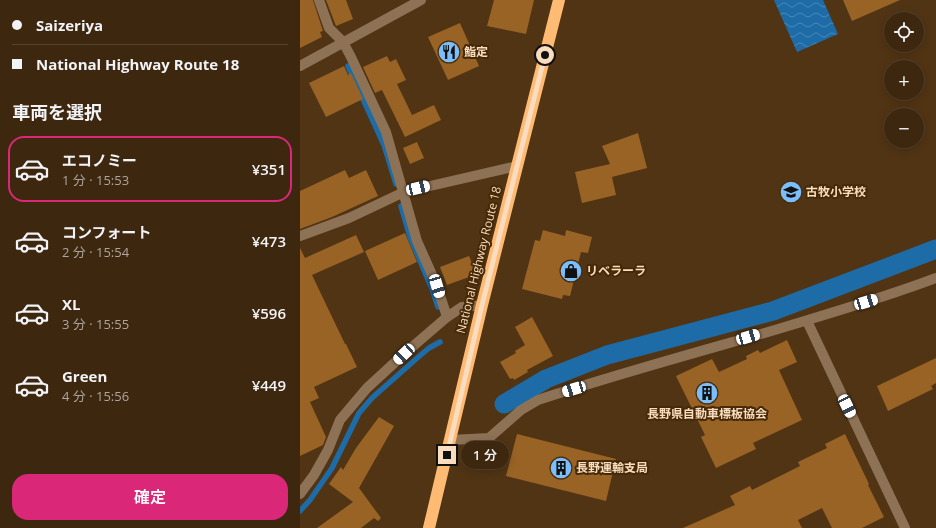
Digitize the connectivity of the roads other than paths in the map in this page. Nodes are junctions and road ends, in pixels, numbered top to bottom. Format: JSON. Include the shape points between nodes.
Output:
{"nodes":[{"id":1,"x":319,"y":0,"type":"edge"},
{"id":2,"x":421,"y":0,"type":"edge"},
{"id":3,"x":559,"y":0,"type":"edge"},
{"id":4,"x":343,"y":42,"type":"junction"},
{"id":5,"x":300,"y":66,"type":"edge"},
{"id":6,"x":517,"y":166,"type":"junction"},
{"id":7,"x":404,"y":192,"type":"junction"},
{"id":8,"x":300,"y":236,"type":"edge"},
{"id":9,"x":936,"y":278,"type":"edge"},
{"id":10,"x":482,"y":305,"type":"junction"},
{"id":11,"x":447,"y":317,"type":"junction"},
{"id":12,"x":807,"y":320,"type":"junction"},
{"id":13,"x":451,"y":440,"type":"junction"},
{"id":14,"x":300,"y":494,"type":"edge"},
{"id":15,"x":430,"y":528,"type":"edge"},
{"id":16,"x":905,"y":528,"type":"edge"}],
"edges":[{"from":1,"to":4,"type":"street","via":[[329,28]]},
{"from":2,"to":4,"type":"street"},
{"from":3,"to":6,"type":"highway","name":"National Highway Route 18"},
{"from":4,"to":5,"type":"street"},
{"from":4,"to":7,"type":"street","via":[[386,132]]},
{"from":6,"to":7,"type":"street"},
{"from":6,"to":10,"type":"highway","name":"National Highway Route 18"},
{"from":7,"to":8,"type":"street","via":[[349,218]]},
{"from":7,"to":11,"type":"street","via":[[417,241],[437,286]]},
{"from":9,"to":12,"type":"street"},
{"from":10,"to":11,"type":"street","via":[[462,308]]},
{"from":10,"to":13,"type":"highway","name":"National Highway Route 18"},
{"from":11,"to":14,"type":"street","via":[[367,388],[344,415],[314,476]]},
{"from":12,"to":13,"type":"street","via":[[538,400],[521,410],[489,438]]},
{"from":12,"to":16,"type":"street"},
{"from":13,"to":15,"type":"highway","name":"National Highway Route 18"}]}
